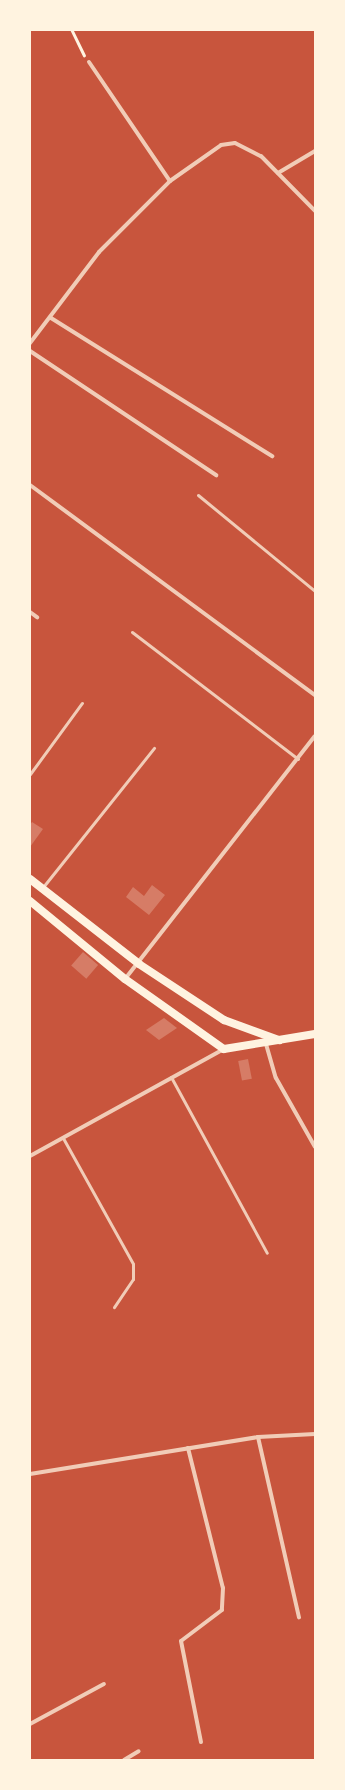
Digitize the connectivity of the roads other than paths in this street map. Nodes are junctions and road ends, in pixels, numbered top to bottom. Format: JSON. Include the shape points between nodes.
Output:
{"nodes":[{"id":1,"x":89,"y":62,"type":"road end"},
{"id":2,"x":315,"y":151,"type":"edge"},
{"id":3,"x":278,"y":173,"type":"junction"},
{"id":4,"x":170,"y":181,"type":"junction"},
{"id":5,"x":315,"y":211,"type":"edge"},
{"id":6,"x":51,"y":318,"type":"junction"},
{"id":7,"x":30,"y":343,"type":"edge"},
{"id":8,"x":30,"y":351,"type":"edge"},
{"id":9,"x":272,"y":456,"type":"dead end"},
{"id":10,"x":216,"y":475,"type":"dead end"},
{"id":11,"x":30,"y":485,"type":"edge"},
{"id":12,"x":198,"y":495,"type":"dead end"},
{"id":13,"x":315,"y":591,"type":"edge"},
{"id":14,"x":30,"y":612,"type":"edge"},
{"id":15,"x":37,"y":617,"type":"dead end"},
{"id":16,"x":132,"y":632,"type":"dead end"},
{"id":17,"x":315,"y":695,"type":"edge"},
{"id":18,"x":82,"y":703,"type":"dead end"},
{"id":19,"x":315,"y":736,"type":"edge"},
{"id":20,"x":154,"y":748,"type":"dead end"},
{"id":21,"x":298,"y":759,"type":"junction"},
{"id":22,"x":30,"y":774,"type":"edge"},
{"id":23,"x":30,"y":878,"type":"edge"},
{"id":24,"x":43,"y":888,"type":"junction"},
{"id":25,"x":30,"y":901,"type":"edge"},
{"id":26,"x":138,"y":964,"type":"junction"},
{"id":27,"x":125,"y":979,"type":"junction"},
{"id":28,"x":315,"y":1034,"type":"edge"},
{"id":29,"x":280,"y":1041,"type":"junction"},
{"id":30,"x":266,"y":1044,"type":"junction"},
{"id":31,"x":224,"y":1049,"type":"junction"},
{"id":32,"x":171,"y":1077,"type":"junction"},
{"id":33,"x":63,"y":1138,"type":"junction"},
{"id":34,"x":315,"y":1147,"type":"edge"},
{"id":35,"x":30,"y":1156,"type":"edge"},
{"id":36,"x":267,"y":1253,"type":"dead end"},
{"id":37,"x":114,"y":1307,"type":"dead end"},
{"id":38,"x":315,"y":1434,"type":"edge"},
{"id":39,"x":258,"y":1437,"type":"junction"},
{"id":40,"x":188,"y":1448,"type":"junction"},
{"id":41,"x":30,"y":1474,"type":"edge"},
{"id":42,"x":299,"y":1617,"type":"dead end"},
{"id":43,"x":104,"y":1684,"type":"dead end"},
{"id":44,"x":30,"y":1724,"type":"edge"},
{"id":45,"x":201,"y":1742,"type":"dead end"},
{"id":46,"x":139,"y":1751,"type":"dead end"},
{"id":47,"x":124,"y":1760,"type":"edge"}],
"edges":[{"from":1,"to":4,"type":"street"},
{"from":2,"to":3,"type":"street"},
{"from":3,"to":4,"type":"street","via":[[261,156],[235,143],[212,149]]},
{"from":3,"to":5,"type":"street"},
{"from":4,"to":6,"type":"street","via":[[99,252]]},
{"from":6,"to":7,"type":"street"},
{"from":6,"to":9,"type":"street"},
{"from":8,"to":10,"type":"street"},
{"from":11,"to":17,"type":"street"},
{"from":12,"to":13,"type":"lane"},
{"from":14,"to":15,"type":"street"},
{"from":16,"to":21,"type":"lane"},
{"from":18,"to":22,"type":"lane"},
{"from":19,"to":21,"type":"street"},
{"from":20,"to":24,"type":"lane"},
{"from":21,"to":26,"type":"street"},
{"from":23,"to":24,"type":"main road"},
{"from":24,"to":26,"type":"main road"},
{"from":25,"to":27,"type":"main road"},
{"from":26,"to":27,"type":"street"},
{"from":26,"to":29,"type":"main road","via":[[224,1020]]},
{"from":27,"to":31,"type":"main road"},
{"from":28,"to":29,"type":"main road"},
{"from":29,"to":30,"type":"main road"},
{"from":30,"to":31,"type":"main road"},
{"from":30,"to":34,"type":"street","via":[[276,1078]]},
{"from":31,"to":32,"type":"street"},
{"from":32,"to":33,"type":"street"},
{"from":32,"to":36,"type":"lane"},
{"from":33,"to":35,"type":"street"},
{"from":33,"to":37,"type":"lane","via":[[133,1264],[133,1279]]},
{"from":38,"to":39,"type":"street"},
{"from":39,"to":40,"type":"street"},
{"from":39,"to":42,"type":"street"},
{"from":40,"to":41,"type":"street"},
{"from":40,"to":45,"type":"street","via":[[223,1588],[222,1610],[181,1641]]},
{"from":43,"to":44,"type":"street"},
{"from":46,"to":47,"type":"street"}]}
